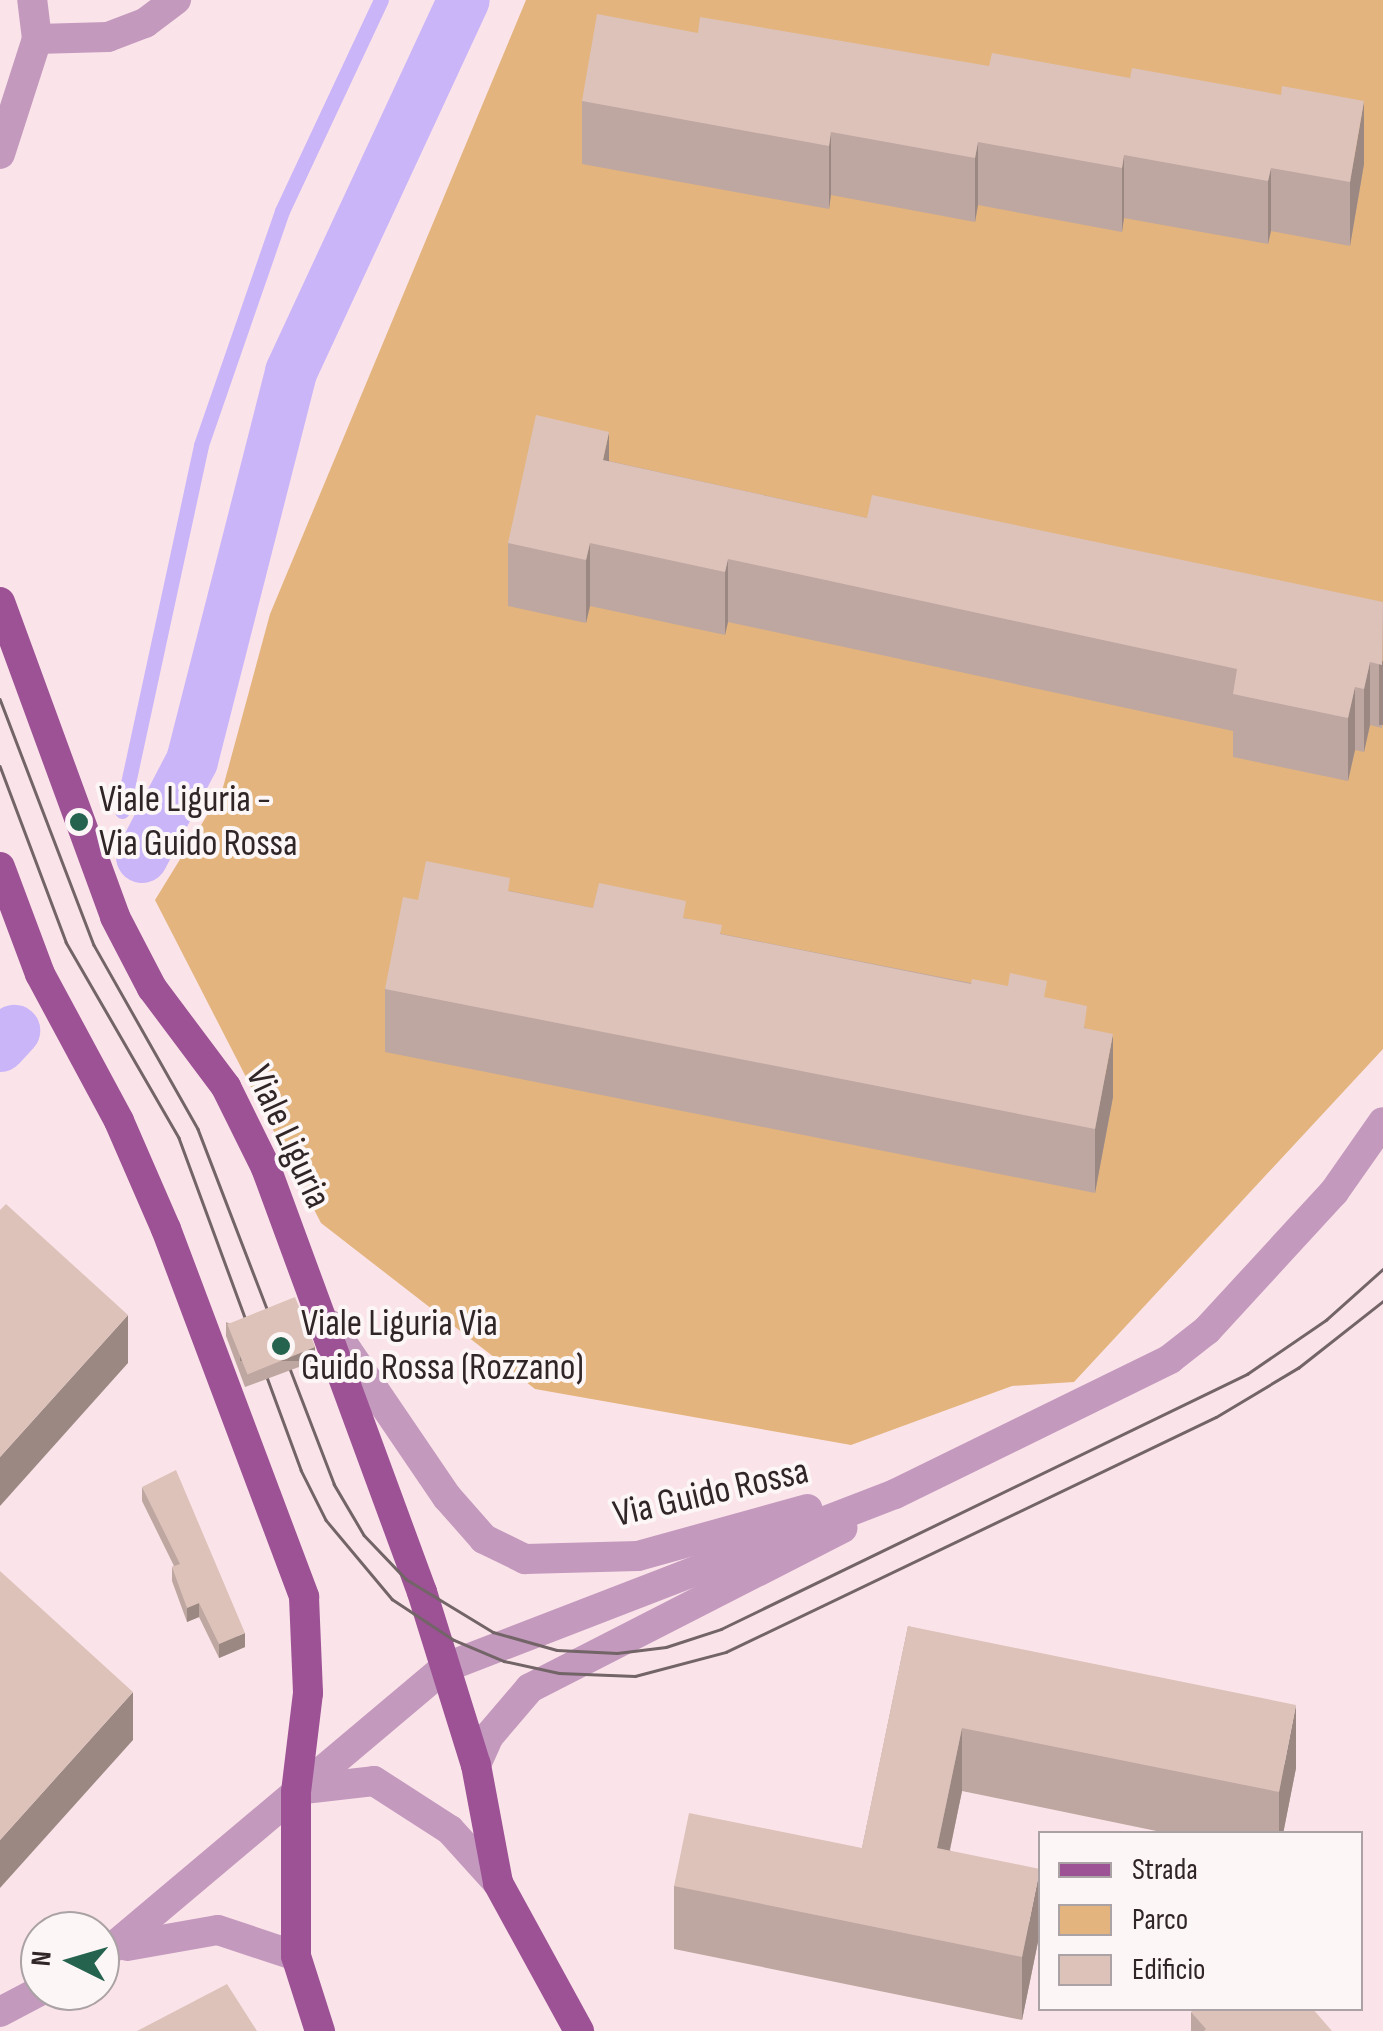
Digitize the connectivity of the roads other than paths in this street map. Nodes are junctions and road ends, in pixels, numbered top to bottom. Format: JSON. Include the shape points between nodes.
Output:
{"nodes":[{"id":1,"x":32,"y":0,"type":"edge"},
{"id":2,"x":176,"y":0,"type":"edge"},
{"id":3,"x":37,"y":39,"type":"junction"},
{"id":4,"x":10,"y":108,"type":"edge"},
{"id":5,"x":0,"y":154,"type":"edge"},
{"id":6,"x":0,"y":602,"type":"edge"},
{"id":7,"x":0,"y":867,"type":"edge"},
{"id":8,"x":1383,"y":1122,"type":"edge"},
{"id":9,"x":313,"y":1299,"type":"junction"},
{"id":10,"x":895,"y":1494,"type":"junction"},
{"id":11,"x":444,"y":1668,"type":"junction"},
{"id":12,"x":476,"y":1764,"type":"junction"},
{"id":13,"x":296,"y":1792,"type":"junction"},
{"id":14,"x":498,"y":1883,"type":"junction"},
{"id":15,"x":120,"y":1944,"type":"edge"},
{"id":16,"x":120,"y":1951,"type":"edge"},
{"id":17,"x":296,"y":1956,"type":"junction"},
{"id":18,"x":320,"y":2031,"type":"edge"},
{"id":19,"x":579,"y":2031,"type":"edge"}],
"edges":[{"from":1,"to":3,"type":"street"},
{"from":2,"to":3,"type":"street","via":[[108,38]]},
{"from":3,"to":4,"type":"street"},
{"from":4,"to":5,"type":"street"},
{"from":6,"to":9,"type":"main road","name":"Viale Liguria","via":[[115,917],[152,988],[240,1112]]},
{"from":7,"to":13,"type":"main road","via":[[40,974],[119,1121],[166,1229],[304,1597],[308,1692]]},
{"from":8,"to":10,"type":"street","name":"Via Guido Rossa","via":[[1334,1192],[1207,1330],[1170,1358]]},
{"from":9,"to":10,"type":"street","name":"Via Guido Rossa","via":[[446,1497],[484,1539],[525,1559],[638,1556],[794,1512]]},
{"from":9,"to":11,"type":"main road","name":"Viale Liguria"},
{"from":10,"to":11,"type":"street","name":"Via Guido Rossa"},
{"from":10,"to":12,"type":"street","name":"Via Guido Rossa","via":[[813,1547],[530,1688],[489,1736]]},
{"from":11,"to":12,"type":"main road","name":"Viale Liguria"},
{"from":11,"to":13,"type":"street","name":"Via Guido Rossa"},
{"from":12,"to":14,"type":"main road","name":"Viale Liguria"},
{"from":13,"to":14,"type":"street","via":[[322,1783],[374,1781],[450,1830]]},
{"from":13,"to":15,"type":"street","name":"Via Guido Rossa"},
{"from":13,"to":17,"type":"main road"},
{"from":14,"to":19,"type":"main road","name":"Viale Liguria"},
{"from":16,"to":17,"type":"street","via":[[218,1930]]},
{"from":17,"to":18,"type":"main road"}]}
